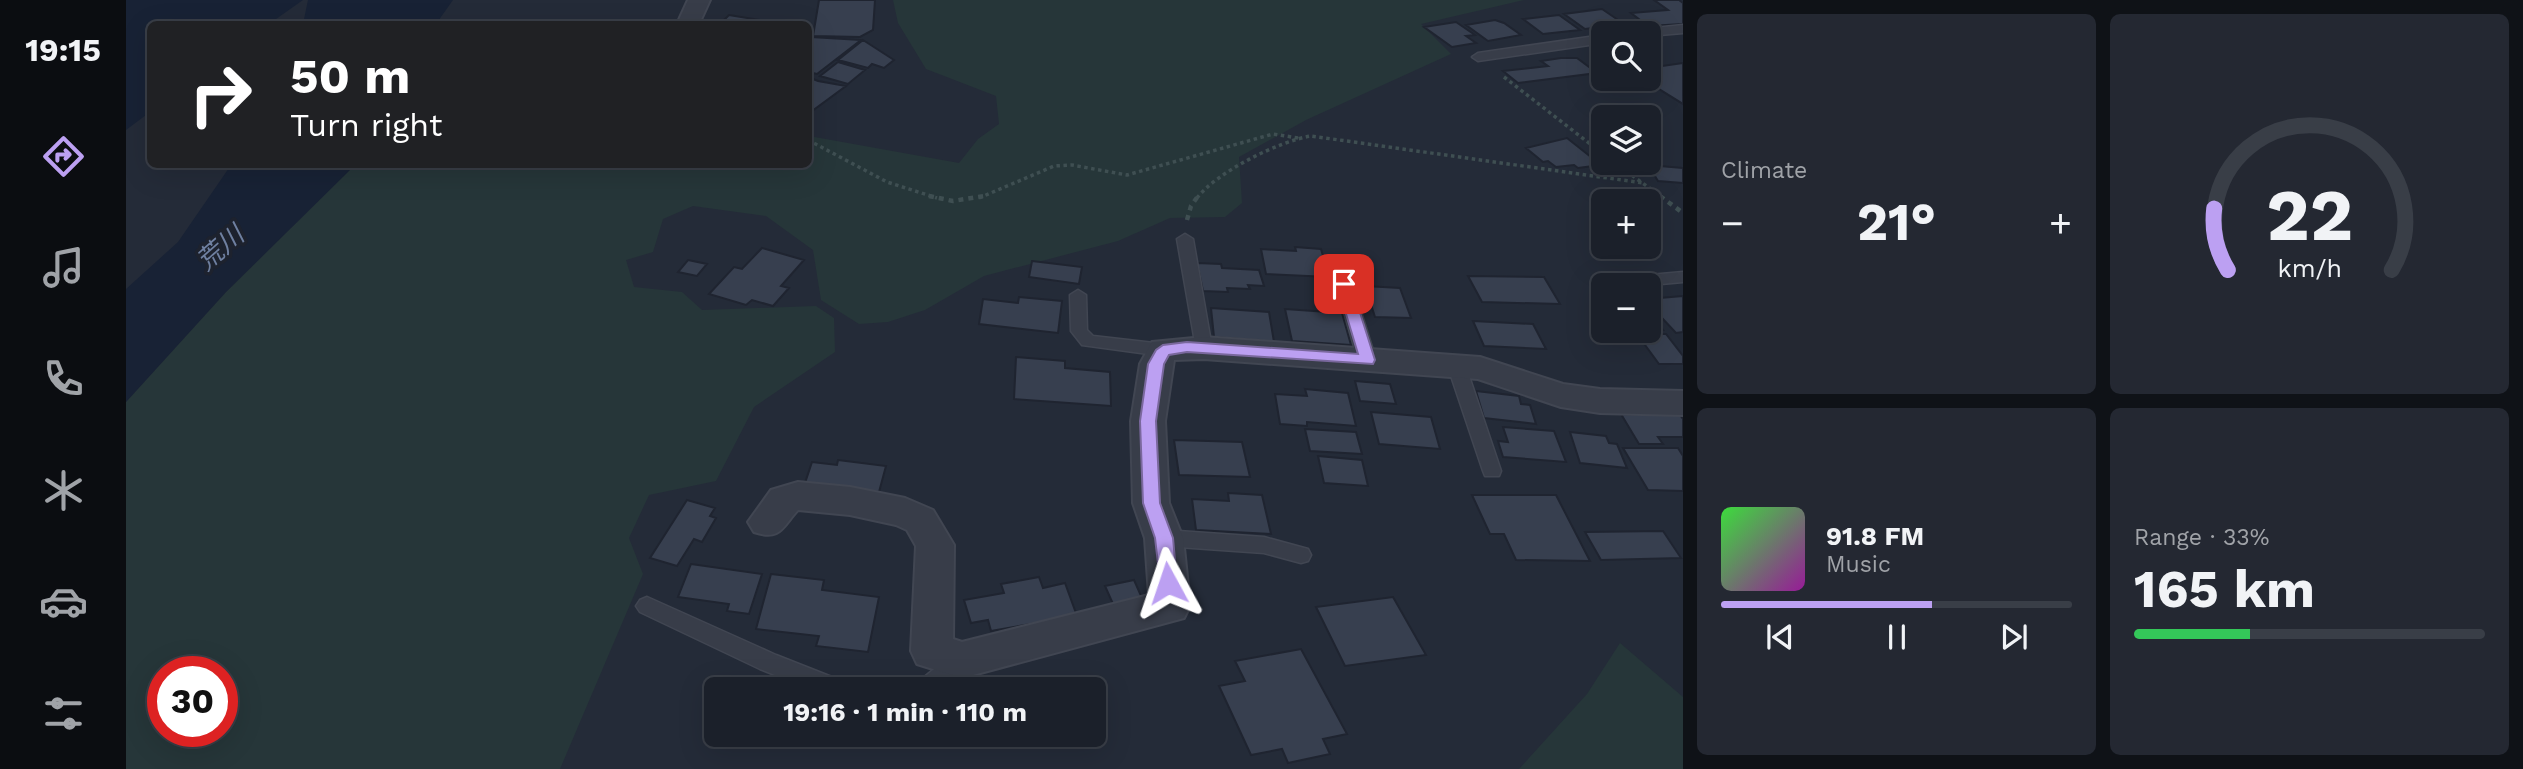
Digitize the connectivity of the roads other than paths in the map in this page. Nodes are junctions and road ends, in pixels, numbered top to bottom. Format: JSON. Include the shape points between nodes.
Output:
{"nodes":[{"id":1,"x":698,"y":0,"type":"edge"},
{"id":2,"x":689,"y":21,"type":"edge"},
{"id":3,"x":1683,"y":29,"type":"edge"},
{"id":4,"x":1661,"y":31,"type":"edge"},
{"id":5,"x":1591,"y":41,"type":"edge"},
{"id":6,"x":1478,"y":57,"type":"road end"},
{"id":7,"x":1185,"y":239,"type":"road end"},
{"id":8,"x":1683,"y":277,"type":"edge"},
{"id":9,"x":1661,"y":279,"type":"edge"},
{"id":10,"x":1344,"y":284,"type":"dead end"},
{"id":11,"x":1078,"y":295,"type":"dead end"},
{"id":12,"x":1204,"y":348,"type":"junction"},
{"id":13,"x":1163,"y":350,"type":"junction"},
{"id":14,"x":1367,"y":360,"type":"junction"},
{"id":15,"x":1457,"y":367,"type":"junction"},
{"id":16,"x":1683,"y":403,"type":"edge"},
{"id":17,"x":1492,"y":471,"type":"dead end"},
{"id":18,"x":767,"y":522,"type":"dead end"},
{"id":19,"x":1164,"y":538,"type":"junction"},
{"id":20,"x":1301,"y":555,"type":"dead end"},
{"id":21,"x":647,"y":606,"type":"dead end"},
{"id":22,"x":962,"y":660,"type":"junction"},
{"id":23,"x":806,"y":677,"type":"edge"},
{"id":24,"x":941,"y":677,"type":"edge"}],
"edges":[{"from":1,"to":2,"type":"street"},
{"from":3,"to":4,"type":"lane"},
{"from":5,"to":6,"type":"lane"},
{"from":7,"to":12,"type":"lane"},
{"from":8,"to":9,"type":"lane"},
{"from":10,"to":14,"type":"lane"},
{"from":11,"to":13,"type":"lane","via":[[1079,331],[1088,341]]},
{"from":12,"to":13,"type":"street"},
{"from":12,"to":14,"type":"street"},
{"from":13,"to":19,"type":"street","via":[[1156,364],[1148,421],[1151,503]]},
{"from":14,"to":15,"type":"street"},
{"from":15,"to":16,"type":"street","via":[[1480,368],[1561,395]]},
{"from":15,"to":17,"type":"lane"},
{"from":18,"to":22,"type":"street","via":[[784,500],[798,496],[850,501],[905,512],[920,520],[935,545],[932,651]]},
{"from":19,"to":20,"type":"lane","via":[[1264,545]]},
{"from":19,"to":22,"type":"street","via":[[1170,606]]},
{"from":21,"to":23,"type":"lane"},
{"from":22,"to":24,"type":"lane"}]}
